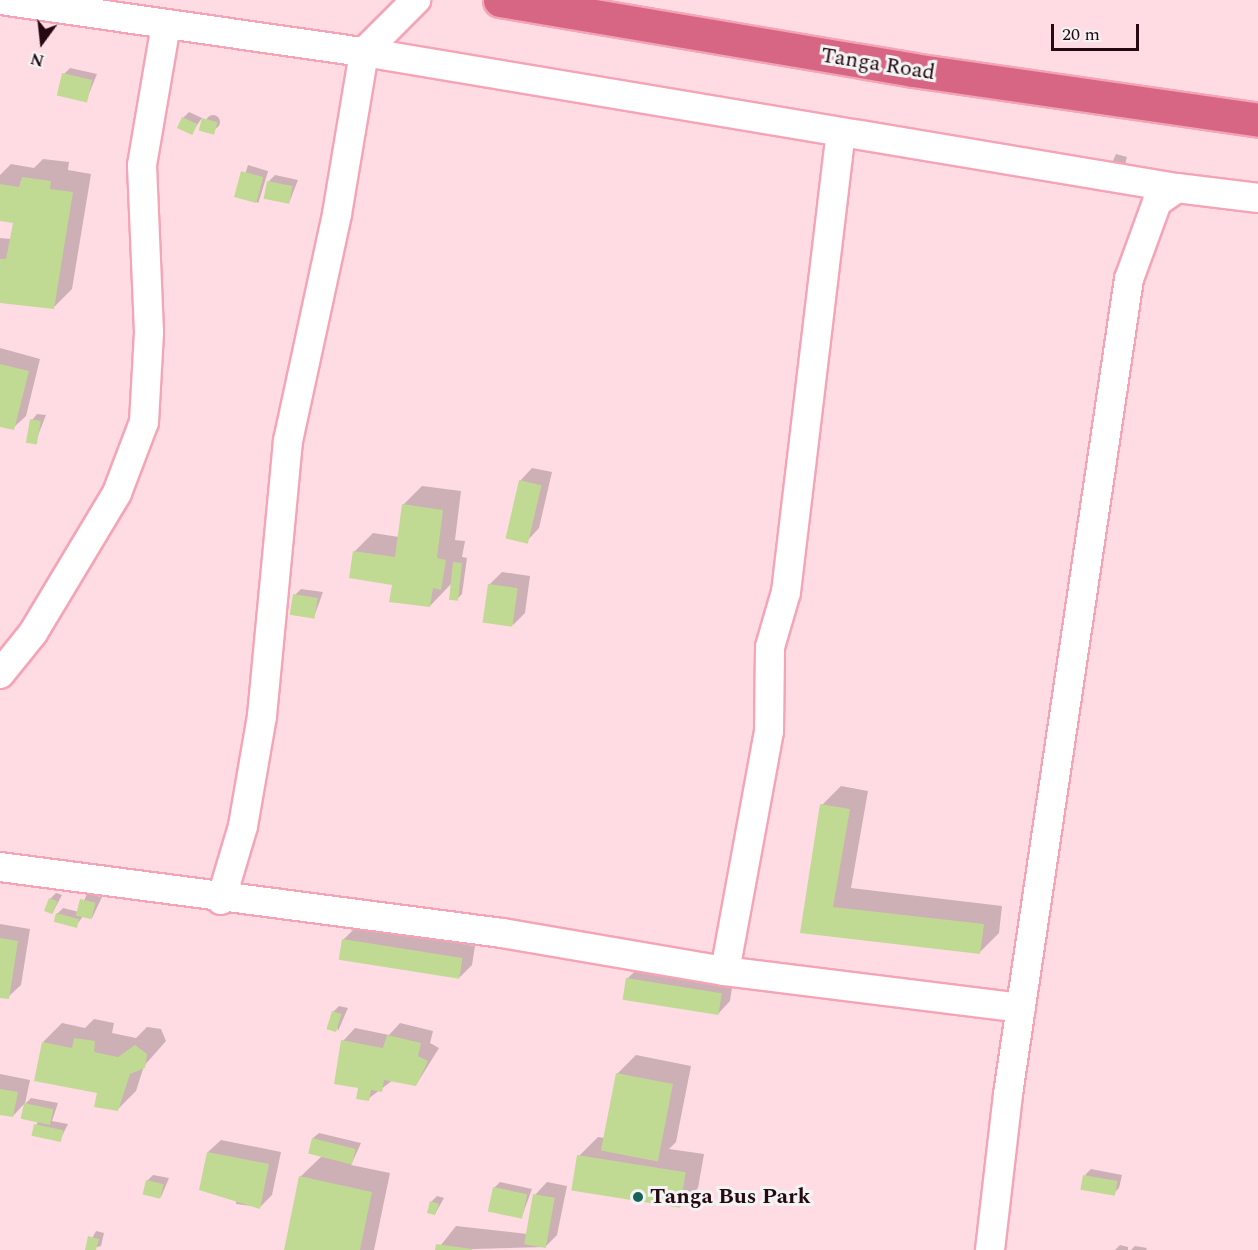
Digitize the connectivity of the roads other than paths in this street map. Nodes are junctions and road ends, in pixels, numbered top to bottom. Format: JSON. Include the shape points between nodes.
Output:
{"nodes":[{"id":1,"x":1,"y":0,"type":"edge"},
{"id":2,"x":416,"y":0,"type":"edge"},
{"id":3,"x":500,"y":0,"type":"edge"},
{"id":4,"x":166,"y":24,"type":"junction"},
{"id":5,"x":364,"y":52,"type":"junction"},
{"id":6,"x":1258,"y":120,"type":"edge"},
{"id":7,"x":841,"y":134,"type":"junction"},
{"id":8,"x":1177,"y":188,"type":"junction"},
{"id":9,"x":1258,"y":198,"type":"edge"},
{"id":10,"x":0,"y":674,"type":"edge"},
{"id":11,"x":0,"y":867,"type":"edge"},
{"id":12,"x":221,"y":900,"type":"junction"},
{"id":13,"x":725,"y":971,"type":"junction"},
{"id":14,"x":1021,"y":1008,"type":"junction"},
{"id":15,"x":990,"y":1250,"type":"edge"}],
"edges":[{"from":1,"to":4,"type":"street"},
{"from":2,"to":5,"type":"street"},
{"from":3,"to":6,"type":"highway","name":"Tanga Road","via":[[913,70]]},
{"from":4,"to":5,"type":"street"},
{"from":4,"to":10,"type":"street","via":[[142,165],[149,332],[144,422],[117,493],[33,633]]},
{"from":5,"to":7,"type":"street"},
{"from":5,"to":12,"type":"street","via":[[337,214],[288,441],[262,716],[243,826]]},
{"from":7,"to":8,"type":"street"},
{"from":7,"to":13,"type":"street","via":[[786,592],[770,647],[768,731]]},
{"from":8,"to":9,"type":"street"},
{"from":8,"to":14,"type":"street","via":[[1157,202],[1129,279]]},
{"from":11,"to":12,"type":"street"},
{"from":12,"to":13,"type":"street","via":[[502,933]]},
{"from":13,"to":14,"type":"street"},
{"from":14,"to":15,"type":"street"}]}
